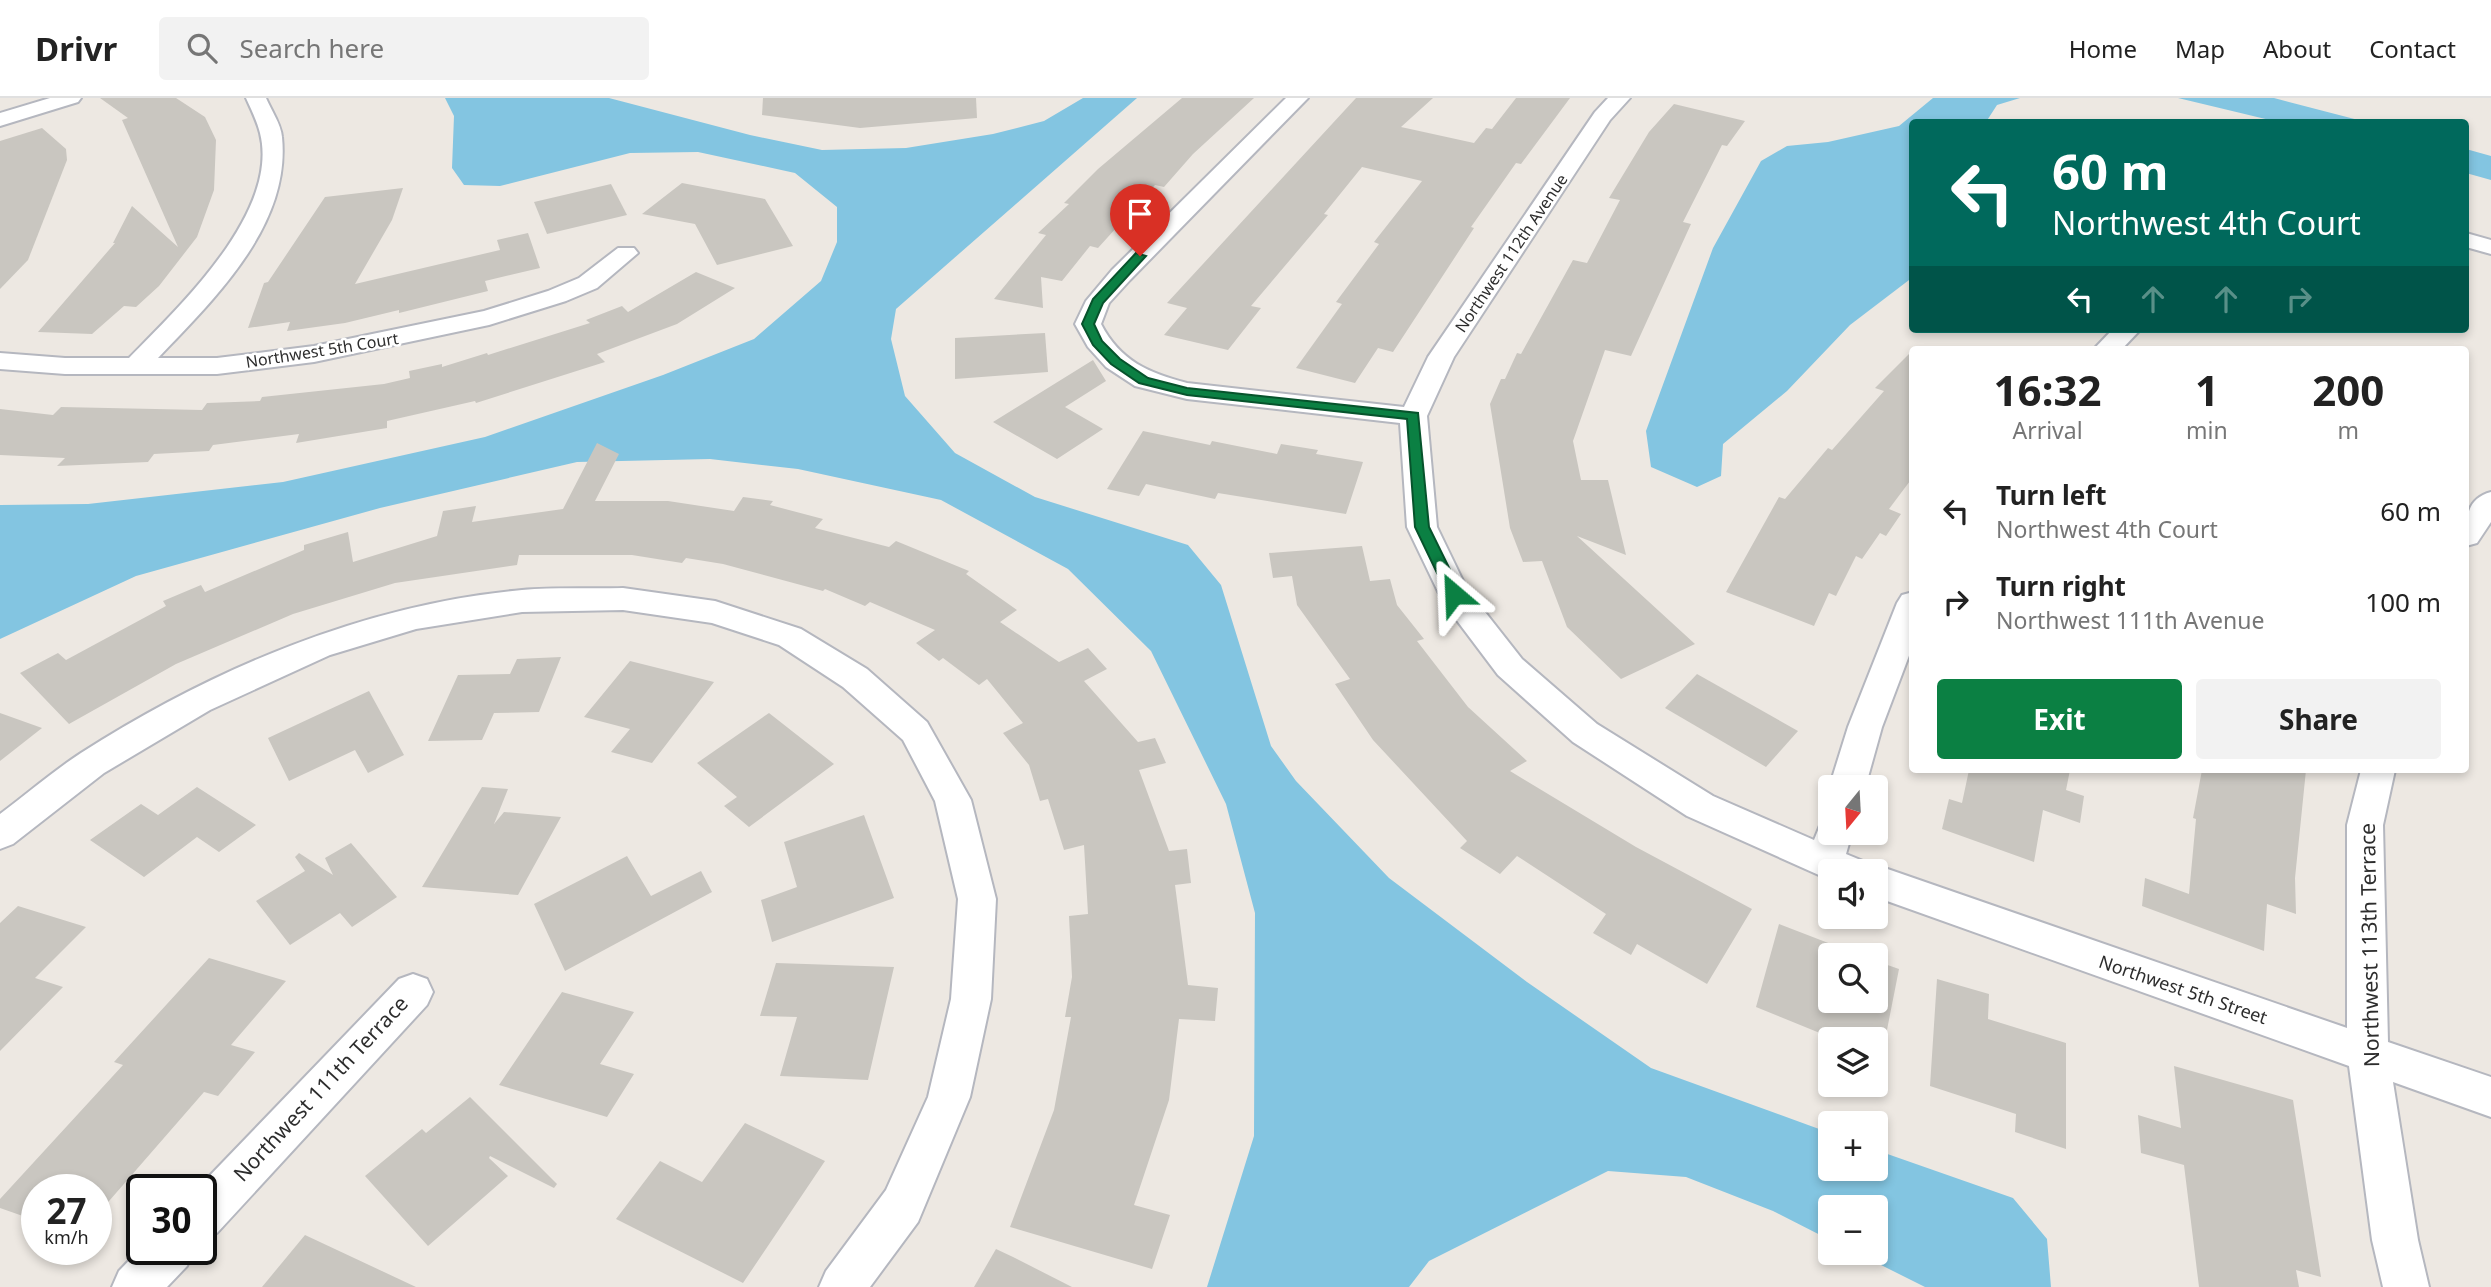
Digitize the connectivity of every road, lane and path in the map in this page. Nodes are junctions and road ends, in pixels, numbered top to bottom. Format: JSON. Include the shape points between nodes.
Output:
{"nodes":[{"id":1,"x":71,"y":98,"type":"edge"},
{"id":2,"x":256,"y":98,"type":"edge"},
{"id":3,"x":1298,"y":98,"type":"edge"},
{"id":4,"x":1619,"y":98,"type":"edge"},
{"id":5,"x":0,"y":120,"type":"edge"},
{"id":6,"x":2469,"y":241,"type":"edge"},
{"id":7,"x":2491,"y":247,"type":"edge"},
{"id":8,"x":626,"y":253,"type":"dead end"},
{"id":9,"x":2124,"y":333,"type":"edge"},
{"id":10,"x":2110,"y":346,"type":"edge"},
{"id":11,"x":0,"y":361,"type":"edge"},
{"id":12,"x":136,"y":366,"type":"junction"},
{"id":13,"x":1413,"y":416,"type":"junction"},
{"id":14,"x":2491,"y":501,"type":"edge"},
{"id":15,"x":2469,"y":532,"type":"edge"},
{"id":16,"x":1909,"y":613,"type":"edge"},
{"id":17,"x":2377,"y":773,"type":"edge"},
{"id":18,"x":1851,"y":775,"type":"edge"},
{"id":19,"x":0,"y":834,"type":"edge"},
{"id":20,"x":1836,"y":856,"type":"edge"},
{"id":21,"x":1888,"y":885,"type":"edge"},
{"id":22,"x":413,"y":992,"type":"dead end"},
{"id":23,"x":2368,"y":1055,"type":"junction"},
{"id":24,"x":2491,"y":1097,"type":"edge"},
{"id":25,"x":217,"y":1200,"type":"edge"},
{"id":26,"x":156,"y":1265,"type":"edge"},
{"id":27,"x":135,"y":1287,"type":"edge"},
{"id":28,"x":842,"y":1287,"type":"edge"},
{"id":29,"x":2406,"y":1287,"type":"edge"}],
"edges":[{"from":1,"to":5,"type":"street"},
{"from":2,"to":12,"type":"street","via":[[266,113],[274,146],[266,195],[244,243]]},
{"from":3,"to":13,"type":"street","via":[[1121,275],[1098,301],[1088,324],[1115,361],[1143,380],[1187,391]]},
{"from":4,"to":13,"type":"street","name":"Northwest 112th Avenue","via":[[1602,116],[1441,357]]},
{"from":6,"to":7,"type":"street"},
{"from":8,"to":12,"type":"street","name":"Northwest 5th Court","via":[[588,283],[557,296],[408,336],[217,366]]},
{"from":9,"to":10,"type":"street"},
{"from":11,"to":12,"type":"street","name":"Northwest 5th Court"},
{"from":13,"to":20,"type":"street","via":[[1422,527],[1454,594],[1510,667],[1585,733],[1700,806]]},
{"from":14,"to":15,"type":"street"},
{"from":16,"to":18,"type":"street"},
{"from":17,"to":23,"type":"street","name":"Northwest 113th Terrace","via":[[2365,825]]},
{"from":19,"to":28,"type":"street","via":[[92,763],[198,701],[320,647],[415,618],[522,601],[623,599],[715,612],[790,637],[856,678],[915,731],[953,800],[977,899],[971,999],[949,1097],[902,1206]]},
{"from":21,"to":23,"type":"street","name":"Northwest 5th Street"},
{"from":22,"to":25,"type":"street","name":"Northwest 111th Terrace"},
{"from":23,"to":24,"type":"street","name":"Northwest 5th Street"},
{"from":23,"to":29,"type":"street","name":"Northwest 113th Terrace"},
{"from":26,"to":27,"type":"street"}]}
